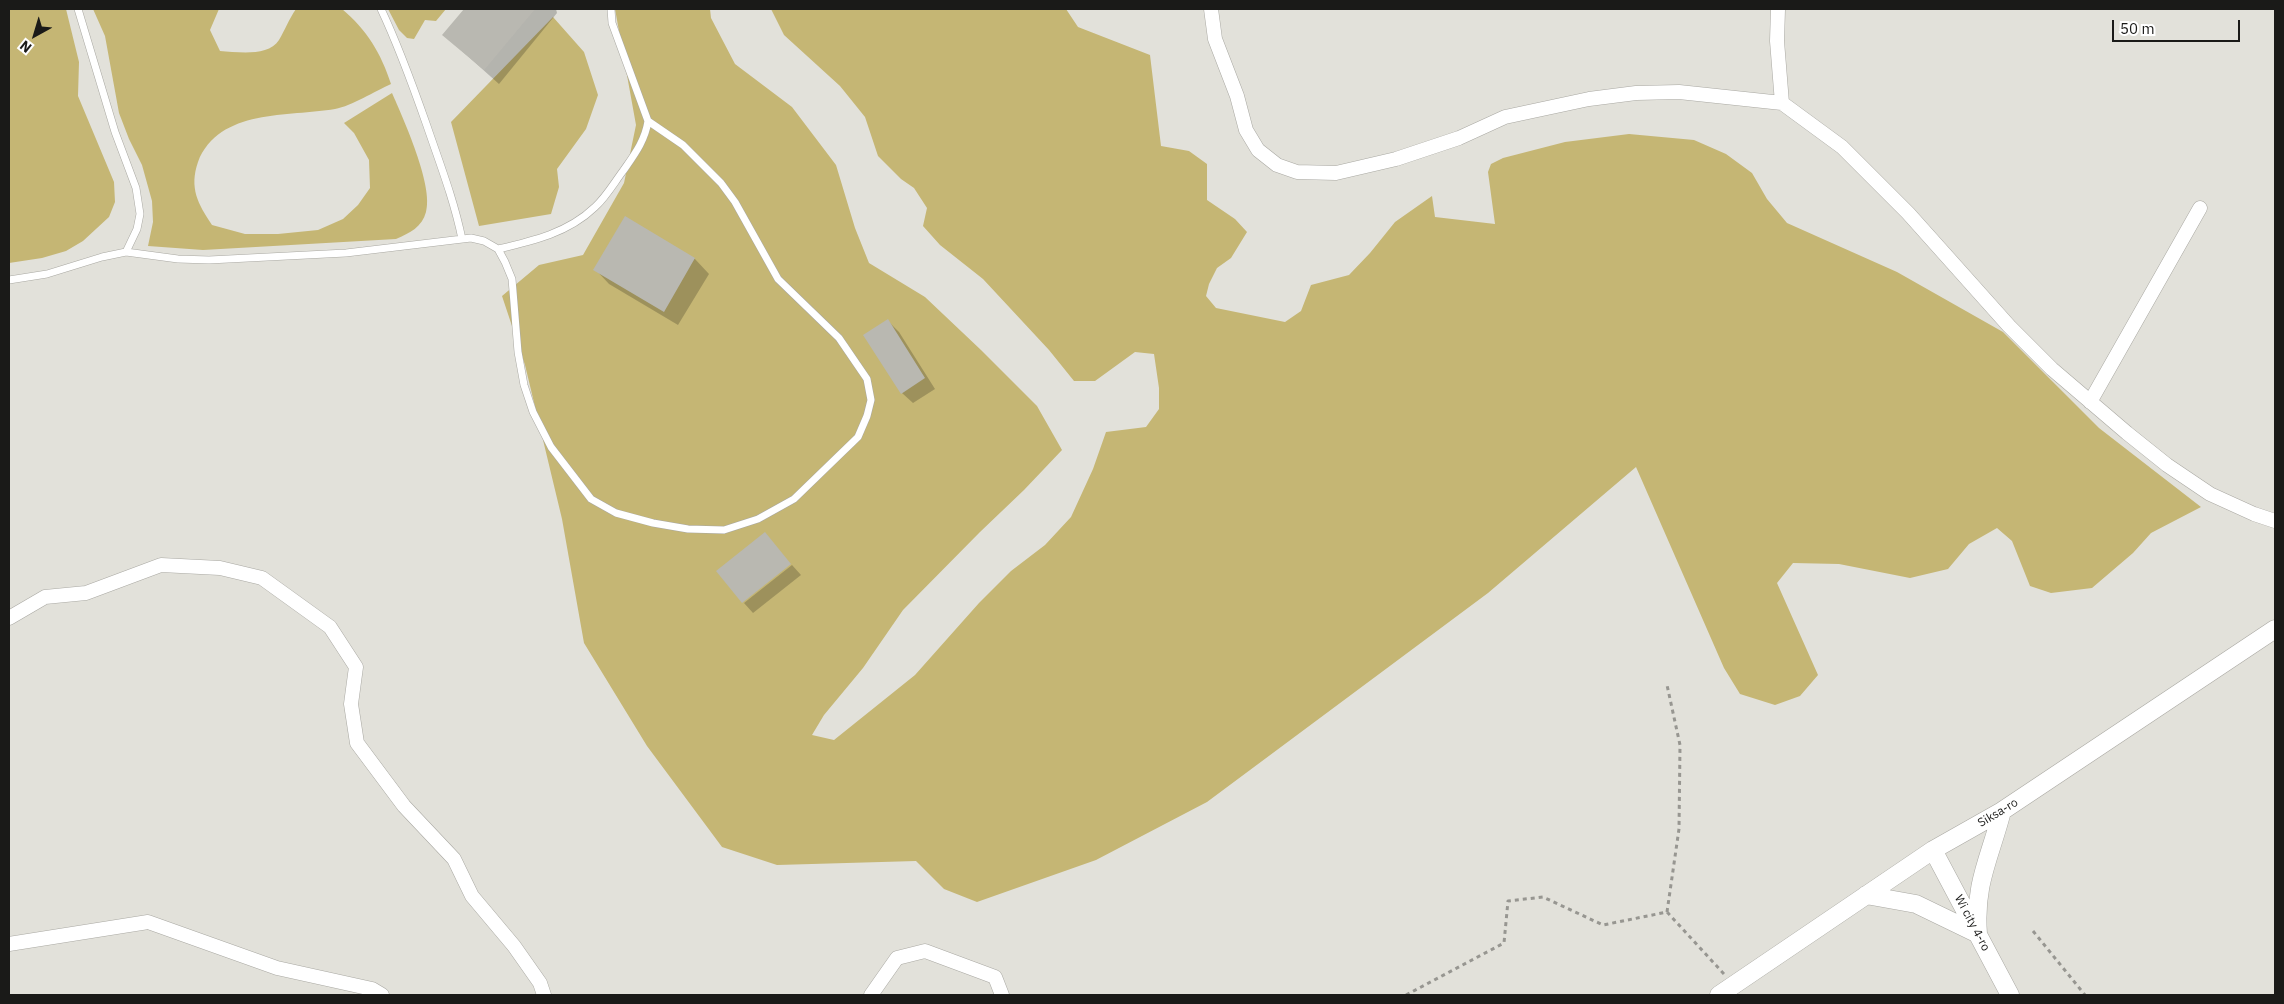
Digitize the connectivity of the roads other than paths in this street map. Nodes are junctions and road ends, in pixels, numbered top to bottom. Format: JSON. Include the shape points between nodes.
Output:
{"nodes":[{"id":1,"x":78,"y":9,"type":"edge"},
{"id":2,"x":381,"y":9,"type":"edge"},
{"id":3,"x":611,"y":9,"type":"edge"},
{"id":4,"x":1211,"y":9,"type":"edge"},
{"id":5,"x":1778,"y":9,"type":"edge"},
{"id":6,"x":1782,"y":103,"type":"junction"},
{"id":7,"x":648,"y":121,"type":"junction"},
{"id":8,"x":2200,"y":208,"type":"dead end"},
{"id":9,"x":462,"y":239,"type":"junction"},
{"id":10,"x":498,"y":249,"type":"junction"},
{"id":11,"x":126,"y":252,"type":"junction"},
{"id":12,"x":9,"y":280,"type":"edge"},
{"id":13,"x":2090,"y":402,"type":"junction"},
{"id":14,"x":2275,"y":521,"type":"edge"},
{"id":15,"x":9,"y":618,"type":"edge"},
{"id":16,"x":2275,"y":629,"type":"edge"},
{"id":17,"x":2002,"y":811,"type":"junction"},
{"id":18,"x":1933,"y":850,"type":"junction"},
{"id":19,"x":1866,"y":895,"type":"junction"},
{"id":20,"x":1978,"y":934,"type":"junction"},
{"id":21,"x":9,"y":944,"type":"edge"},
{"id":22,"x":382,"y":995,"type":"edge"},
{"id":23,"x":544,"y":995,"type":"edge"},
{"id":24,"x":871,"y":995,"type":"edge"},
{"id":25,"x":1002,"y":995,"type":"edge"},
{"id":26,"x":1719,"y":995,"type":"edge"},
{"id":27,"x":2010,"y":995,"type":"edge"}],
"edges":[{"from":1,"to":11,"type":"lane","via":[[114,132],[136,188],[140,214]]},
{"from":2,"to":9,"type":"lane","via":[[398,44],[423,113],[455,205]]},
{"from":3,"to":7,"type":"lane","via":[[612,23]]},
{"from":4,"to":6,"type":"street","via":[[1215,39],[1246,130],[1258,150],[1277,165],[1297,172],[1336,173],[1396,159],[1459,138],[1505,117],[1599,98],[1679,92]]},
{"from":5,"to":6,"type":"street"},
{"from":6,"to":13,"type":"street","via":[[1842,147],[1908,213],[2009,326]]},
{"from":7,"to":10,"type":"lane","via":[[638,149],[595,207],[552,235]]},
{"from":7,"to":10,"type":"lane","via":[[683,145],[721,183],[778,279],[839,338],[867,379],[871,400],[858,437],[794,499],[758,519],[724,530],[688,529],[653,523],[616,512],[591,498],[551,448],[533,412],[518,352],[512,280]]},
{"from":8,"to":13,"type":"street"},
{"from":9,"to":10,"type":"lane","via":[[484,241]]},
{"from":9,"to":11,"type":"lane","via":[[346,253],[209,260]]},
{"from":11,"to":12,"type":"lane","via":[[47,274]]},
{"from":13,"to":14,"type":"street","via":[[2167,465],[2210,494]]},
{"from":15,"to":23,"type":"street","via":[[45,597],[86,593],[161,565],[220,568],[262,578],[330,627],[356,668],[351,704],[357,743],[404,806],[454,859],[472,896],[514,946],[540,983]]},
{"from":16,"to":17,"type":"street","name":"Siksa-ro"},
{"from":17,"to":18,"type":"street","name":"Siksa-ro"},
{"from":17,"to":20,"type":"street","via":[[1979,886]]},
{"from":18,"to":19,"type":"street","name":"Siksa-ro"},
{"from":18,"to":20,"type":"street","name":"Wi city 4-ro"},
{"from":19,"to":20,"type":"street","via":[[1916,904]]},
{"from":19,"to":26,"type":"street","name":"Siksa-ro"},
{"from":20,"to":27,"type":"street","name":"Wi city 4-ro"},
{"from":21,"to":22,"type":"street","via":[[148,922],[277,968],[372,989]]},
{"from":24,"to":25,"type":"street","via":[[897,958],[925,950],[995,978]]}]}
